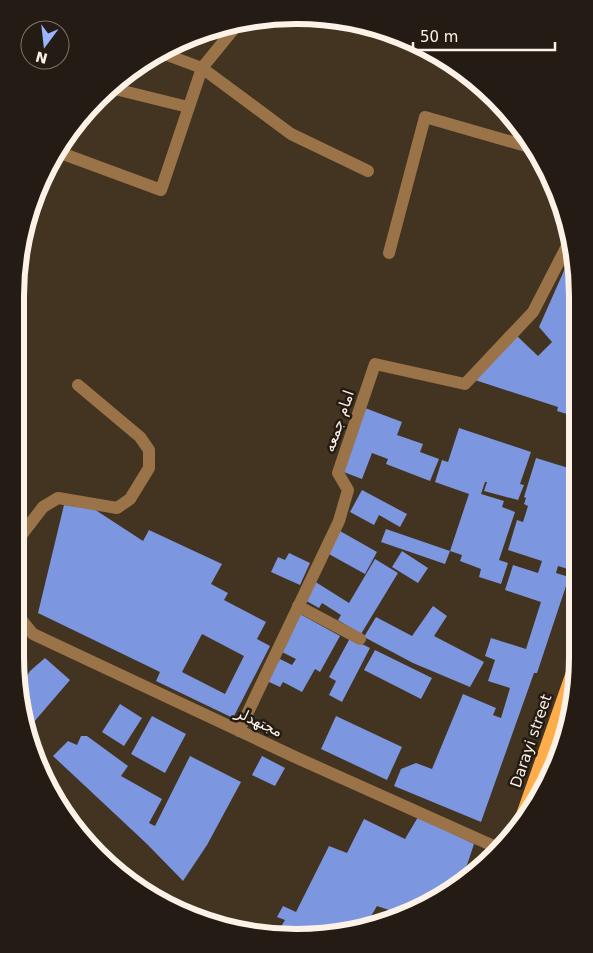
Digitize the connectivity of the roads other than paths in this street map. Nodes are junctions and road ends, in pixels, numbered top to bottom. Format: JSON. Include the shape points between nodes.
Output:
{"nodes":[{"id":1,"x":232,"y":32,"type":"edge"},
{"id":2,"x":169,"y":56,"type":"edge"},
{"id":3,"x":202,"y":68,"type":"junction"},
{"id":4,"x":118,"y":90,"type":"edge"},
{"id":5,"x":188,"y":107,"type":"junction"},
{"id":6,"x":523,"y":145,"type":"edge"},
{"id":7,"x":64,"y":154,"type":"edge"},
{"id":8,"x":368,"y":171,"type":"dead end"},
{"id":9,"x":565,"y":250,"type":"edge"},
{"id":10,"x":389,"y":253,"type":"dead end"},
{"id":11,"x":78,"y":385,"type":"dead end"},
{"id":12,"x":24,"y":532,"type":"edge"},
{"id":13,"x":298,"y":606,"type":"junction"},
{"id":14,"x":24,"y":623,"type":"edge"},
{"id":15,"x":360,"y":639,"type":"dead end"},
{"id":16,"x":568,"y":684,"type":"edge"},
{"id":17,"x":239,"y":731,"type":"junction"},
{"id":18,"x":526,"y":804,"type":"edge"},
{"id":19,"x":492,"y":846,"type":"edge"}],
"edges":[{"from":1,"to":3,"type":"street"},
{"from":2,"to":3,"type":"street"},
{"from":3,"to":5,"type":"street"},
{"from":3,"to":8,"type":"street","via":[[291,134]]},
{"from":4,"to":5,"type":"street"},
{"from":5,"to":7,"type":"street","via":[[161,190]]},
{"from":6,"to":10,"type":"street","via":[[425,117]]},
{"from":9,"to":13,"type":"street","name":"امام جمعه","via":[[533,312],[465,384],[375,364],[338,473],[348,490],[338,521]]},
{"from":11,"to":12,"type":"street","via":[[140,437],[149,450],[149,468],[130,499],[116,508],[58,498],[43,507]]},
{"from":13,"to":15,"type":"street"},
{"from":13,"to":17,"type":"street","name":"امام جمعه"},
{"from":14,"to":17,"type":"street","name":"مجتهدلر","via":[[33,634]]},
{"from":16,"to":18,"type":"main road","name":"Darayi street"},
{"from":17,"to":19,"type":"street","name":"مجتهدلر"}]}
